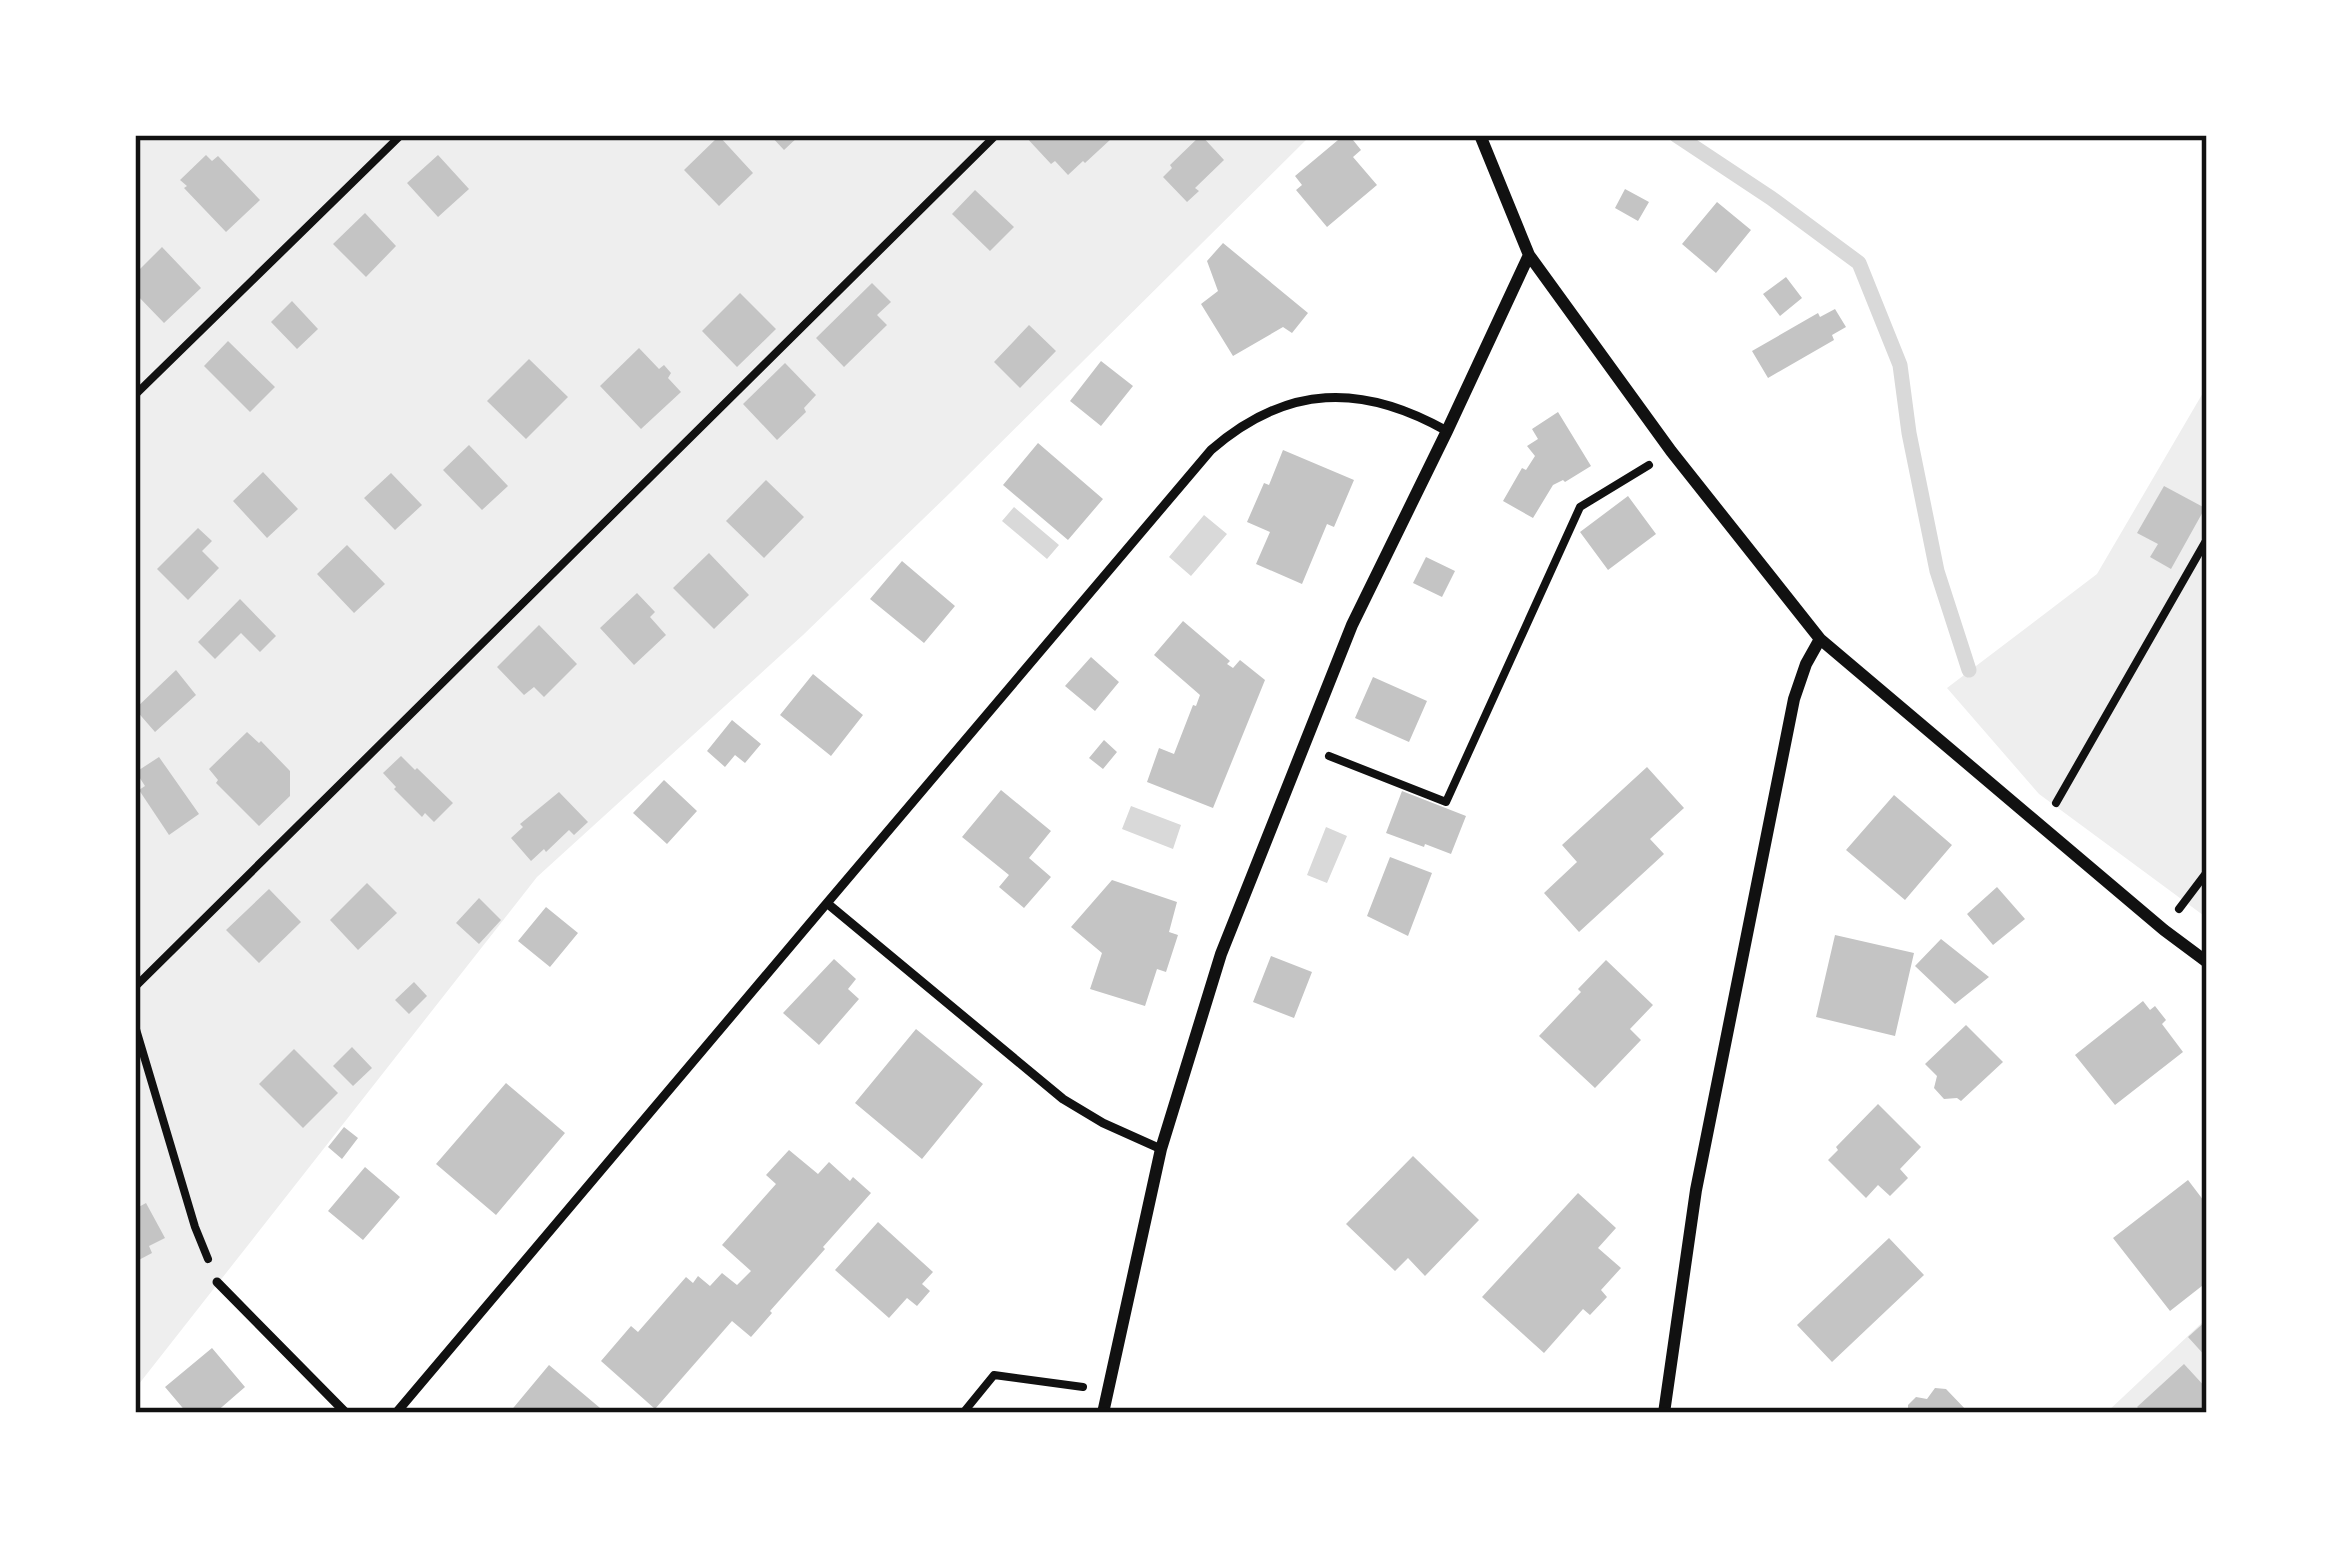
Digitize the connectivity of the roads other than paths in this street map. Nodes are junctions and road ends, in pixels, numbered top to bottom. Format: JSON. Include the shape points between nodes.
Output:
{"nodes":[{"id":1,"x":1480,"y":135,"type":"edge"},
{"id":2,"x":1528,"y":255,"type":"junction"},
{"id":3,"x":1448,"y":431,"type":"junction"},
{"id":4,"x":1820,"y":639,"type":"junction"},
{"id":5,"x":828,"y":904,"type":"junction"},
{"id":6,"x":2207,"y":962,"type":"edge"},
{"id":7,"x":1162,"y":1149,"type":"junction"},
{"id":8,"x":217,"y":1282,"type":"road end"},
{"id":9,"x":346,"y":1413,"type":"edge"},
{"id":10,"x":396,"y":1413,"type":"edge"},
{"id":11,"x":1103,"y":1413,"type":"edge"},
{"id":12,"x":1664,"y":1413,"type":"edge"}],
"edges":[{"from":1,"to":2,"type":"street"},
{"from":2,"to":3,"type":"street"},
{"from":2,"to":4,"type":"street"},
{"from":3,"to":5,"type":"lane","via":[[1351,396],[1288,405],[1232,432]]},
{"from":3,"to":7,"type":"street","via":[[1352,625],[1221,954]]},
{"from":4,"to":6,"type":"street"},
{"from":4,"to":12,"type":"street","via":[[1795,699],[1705,1143]]},
{"from":5,"to":7,"type":"lane","via":[[1063,1099]]},
{"from":5,"to":10,"type":"lane"},
{"from":7,"to":11,"type":"street"},
{"from":8,"to":9,"type":"lane"}]}
